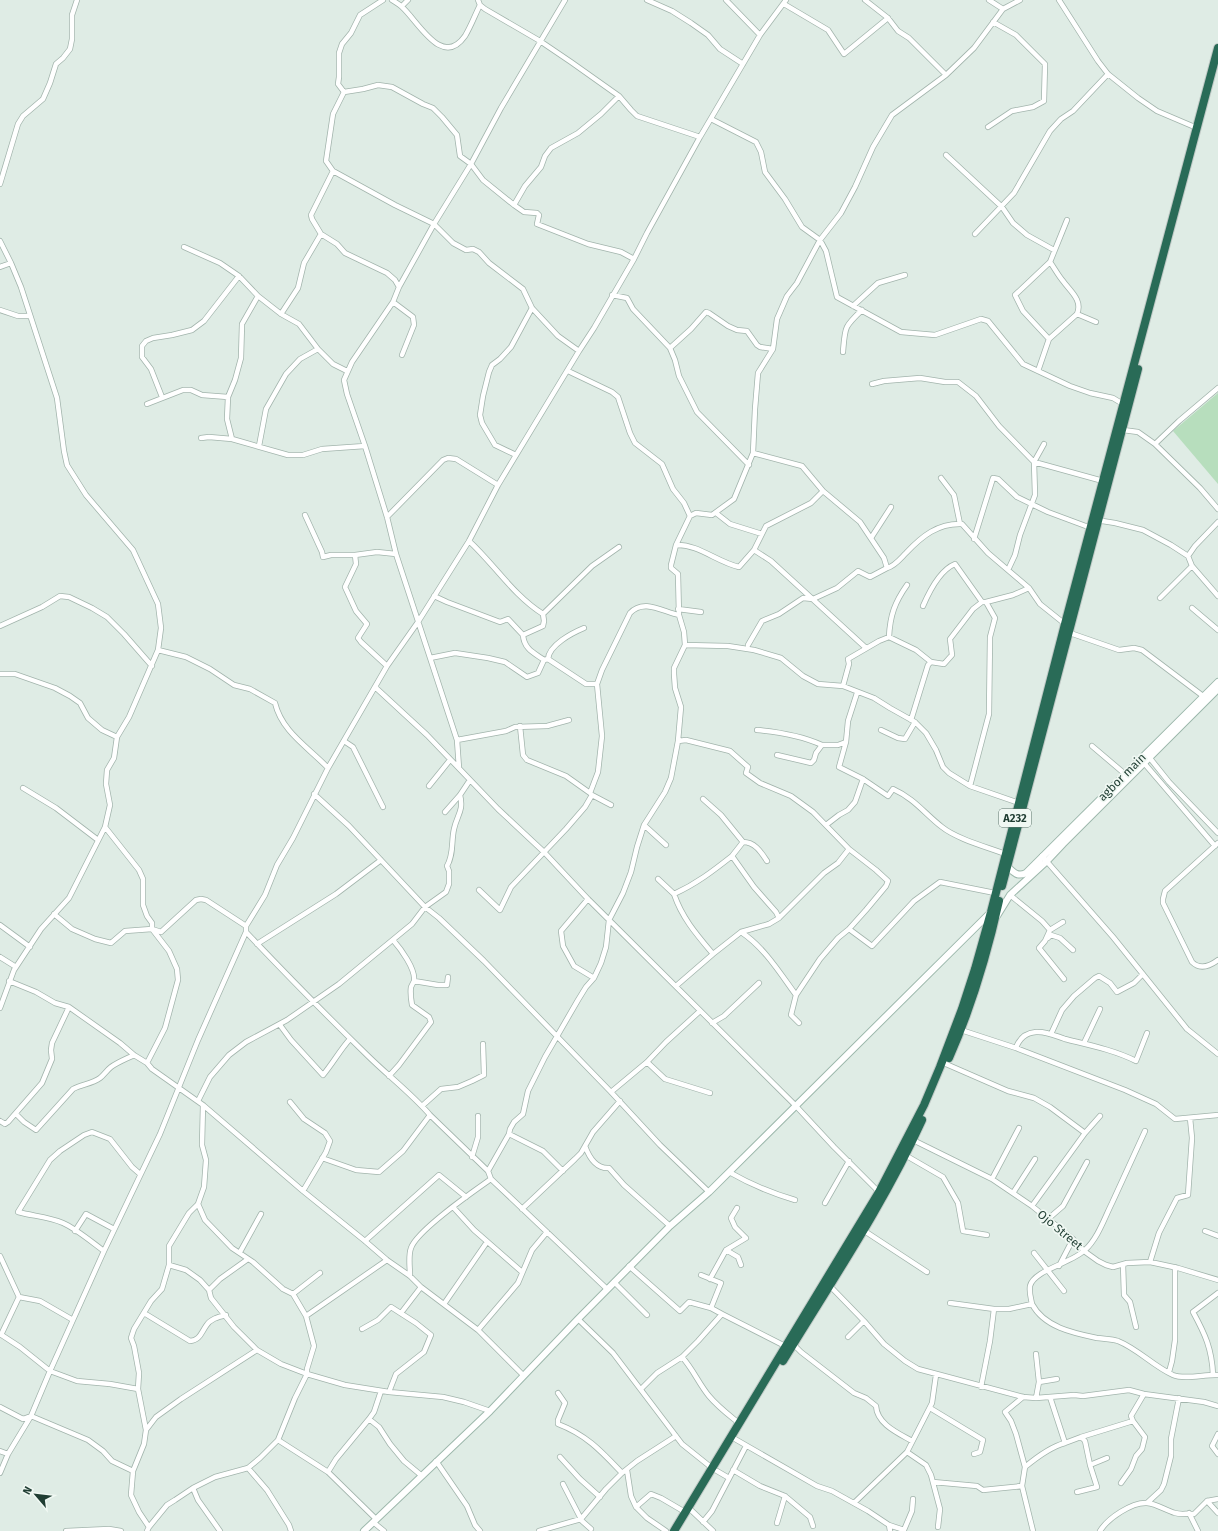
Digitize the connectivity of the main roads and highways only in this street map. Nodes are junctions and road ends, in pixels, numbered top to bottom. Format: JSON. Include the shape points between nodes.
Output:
{"nodes":[{"id":1,"x":1218,"y":48,"type":"edge"},
{"id":2,"x":1218,"y":67,"type":"edge"},
{"id":3,"x":1096,"y":520,"type":"junction"},
{"id":4,"x":845,"y":1254,"type":"junction"},
{"id":5,"x":789,"y":1345,"type":"junction"},
{"id":6,"x":714,"y":1470,"type":"junction"},
{"id":7,"x":689,"y":1512,"type":"junction"},
{"id":8,"x":674,"y":1531,"type":"edge"},
{"id":9,"x":680,"y":1531,"type":"edge"}],
"edges":[{"from":1,"to":3,"type":"highway","number":"A232","via":[[1103,481]]},
{"from":2,"to":3,"type":"highway","number":"A232","via":[[1123,430]]},
{"from":3,"to":4,"type":"highway","number":"A232","via":[[1091,528],[1065,624],[973,976],[924,1105]]},
{"from":3,"to":4,"type":"highway","number":"A232","via":[[1070,633],[994,921],[961,1030],[906,1155],[863,1230]]},
{"from":4,"to":5,"type":"highway","number":"A232"},
{"from":4,"to":5,"type":"highway","number":"A232","via":[[829,1285]]},
{"from":5,"to":6,"type":"highway","number":"A232"},
{"from":5,"to":6,"type":"highway","number":"A232","via":[[735,1439]]},
{"from":6,"to":7,"type":"highway","number":"A232"},
{"from":7,"to":8,"type":"highway","number":"A232"},
{"from":7,"to":9,"type":"highway","number":"A232"}]}
